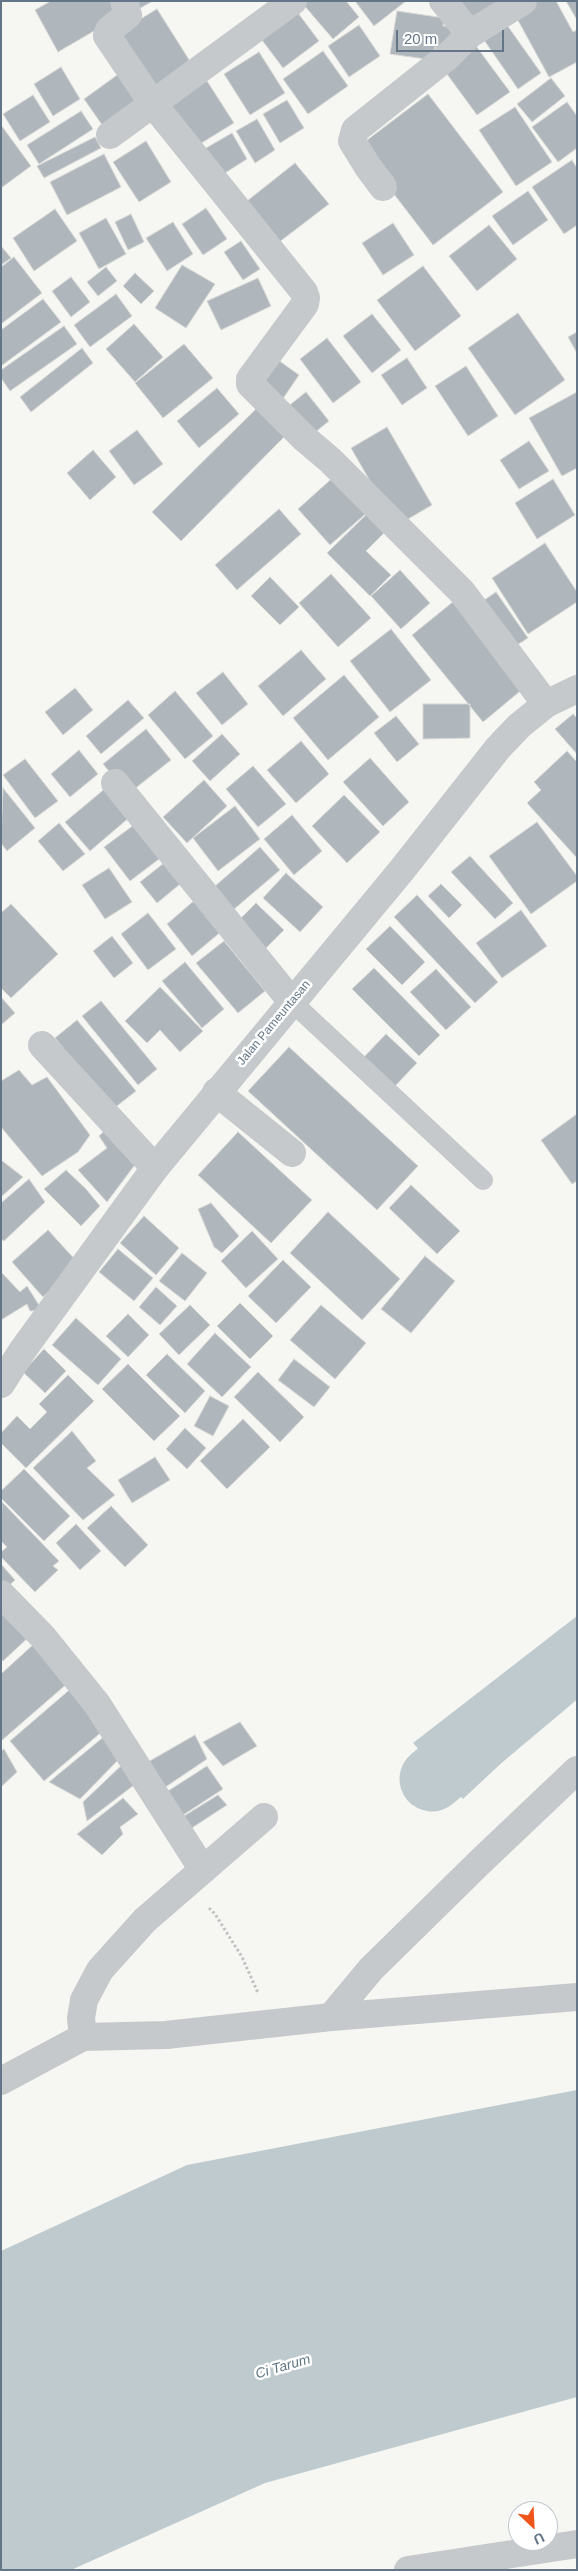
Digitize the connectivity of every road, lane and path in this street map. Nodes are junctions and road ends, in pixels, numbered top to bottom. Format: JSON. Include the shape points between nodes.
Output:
{"nodes":[{"id":1,"x":124,"y":1,"type":"edge"},
{"id":2,"x":293,"y":1,"type":"edge"},
{"id":3,"x":443,"y":1,"type":"edge"},
{"id":4,"x":523,"y":1,"type":"edge"},
{"id":5,"x":470,"y":34,"type":"junction"},
{"id":6,"x":153,"y":104,"type":"junction"},
{"id":7,"x":110,"y":135,"type":"dead end"},
{"id":8,"x":383,"y":187,"type":"dead end"},
{"id":9,"x":577,"y":689,"type":"edge"},
{"id":10,"x":546,"y":704,"type":"junction"},
{"id":11,"x":115,"y":783,"type":"dead end"},
{"id":12,"x":292,"y":1002,"type":"junction"},
{"id":13,"x":42,"y":1045,"type":"dead end"},
{"id":14,"x":216,"y":1092,"type":"junction"},
{"id":15,"x":292,"y":1153,"type":"dead end"},
{"id":16,"x":155,"y":1168,"type":"junction"},
{"id":17,"x":483,"y":1180,"type":"dead end"},
{"id":18,"x":1,"y":1384,"type":"edge"},
{"id":19,"x":1,"y":1594,"type":"edge"},
{"id":20,"x":577,"y":1770,"type":"edge"},
{"id":21,"x":264,"y":1816,"type":"dead end"},
{"id":22,"x":194,"y":1878,"type":"junction"},
{"id":23,"x":577,"y":1997,"type":"edge"},
{"id":24,"x":331,"y":2017,"type":"junction"},
{"id":25,"x":271,"y":2023,"type":"junction"},
{"id":26,"x":83,"y":2037,"type":"junction"},
{"id":27,"x":1,"y":2081,"type":"edge"},
{"id":28,"x":577,"y":2544,"type":"edge"},
{"id":29,"x":408,"y":2570,"type":"edge"}],
"edges":[{"from":1,"to":6,"type":"street","via":[[128,15],[107,36]]},
{"from":2,"to":6,"type":"street"},
{"from":3,"to":5,"type":"street"},
{"from":4,"to":5,"type":"street"},
{"from":5,"to":8,"type":"street","via":[[448,57],[352,134],[352,141]]},
{"from":6,"to":7,"type":"street"},
{"from":6,"to":10,"type":"street","via":[[306,298],[305,304],[250,379],[250,384],[462,592]]},
{"from":9,"to":10,"type":"street","name":"Jalan Pameuntasan"},
{"from":10,"to":12,"type":"street","name":"Jalan Pameuntasan","via":[[498,748]]},
{"from":11,"to":12,"type":"street"},
{"from":12,"to":14,"type":"street","name":"Jalan Pameuntasan"},
{"from":12,"to":17,"type":"lane"},
{"from":13,"to":16,"type":"street"},
{"from":14,"to":15,"type":"street"},
{"from":14,"to":16,"type":"street","name":"Jalan Pameuntasan"},
{"from":16,"to":18,"type":"street","name":"Jalan Pameuntasan"},
{"from":19,"to":22,"type":"street","via":[[44,1637],[97,1704]]},
{"from":20,"to":24,"type":"street","via":[[371,1969]]},
{"from":21,"to":22,"type":"street"},
{"from":22,"to":25,"type":"path","via":[[242,1957]]},
{"from":22,"to":26,"type":"street","via":[[145,1920],[100,1970],[84,2000],[80,2018]]},
{"from":23,"to":24,"type":"street"},
{"from":24,"to":25,"type":"street"},
{"from":25,"to":26,"type":"street","via":[[166,2035]]},
{"from":26,"to":27,"type":"street"},
{"from":28,"to":29,"type":"street"}]}
